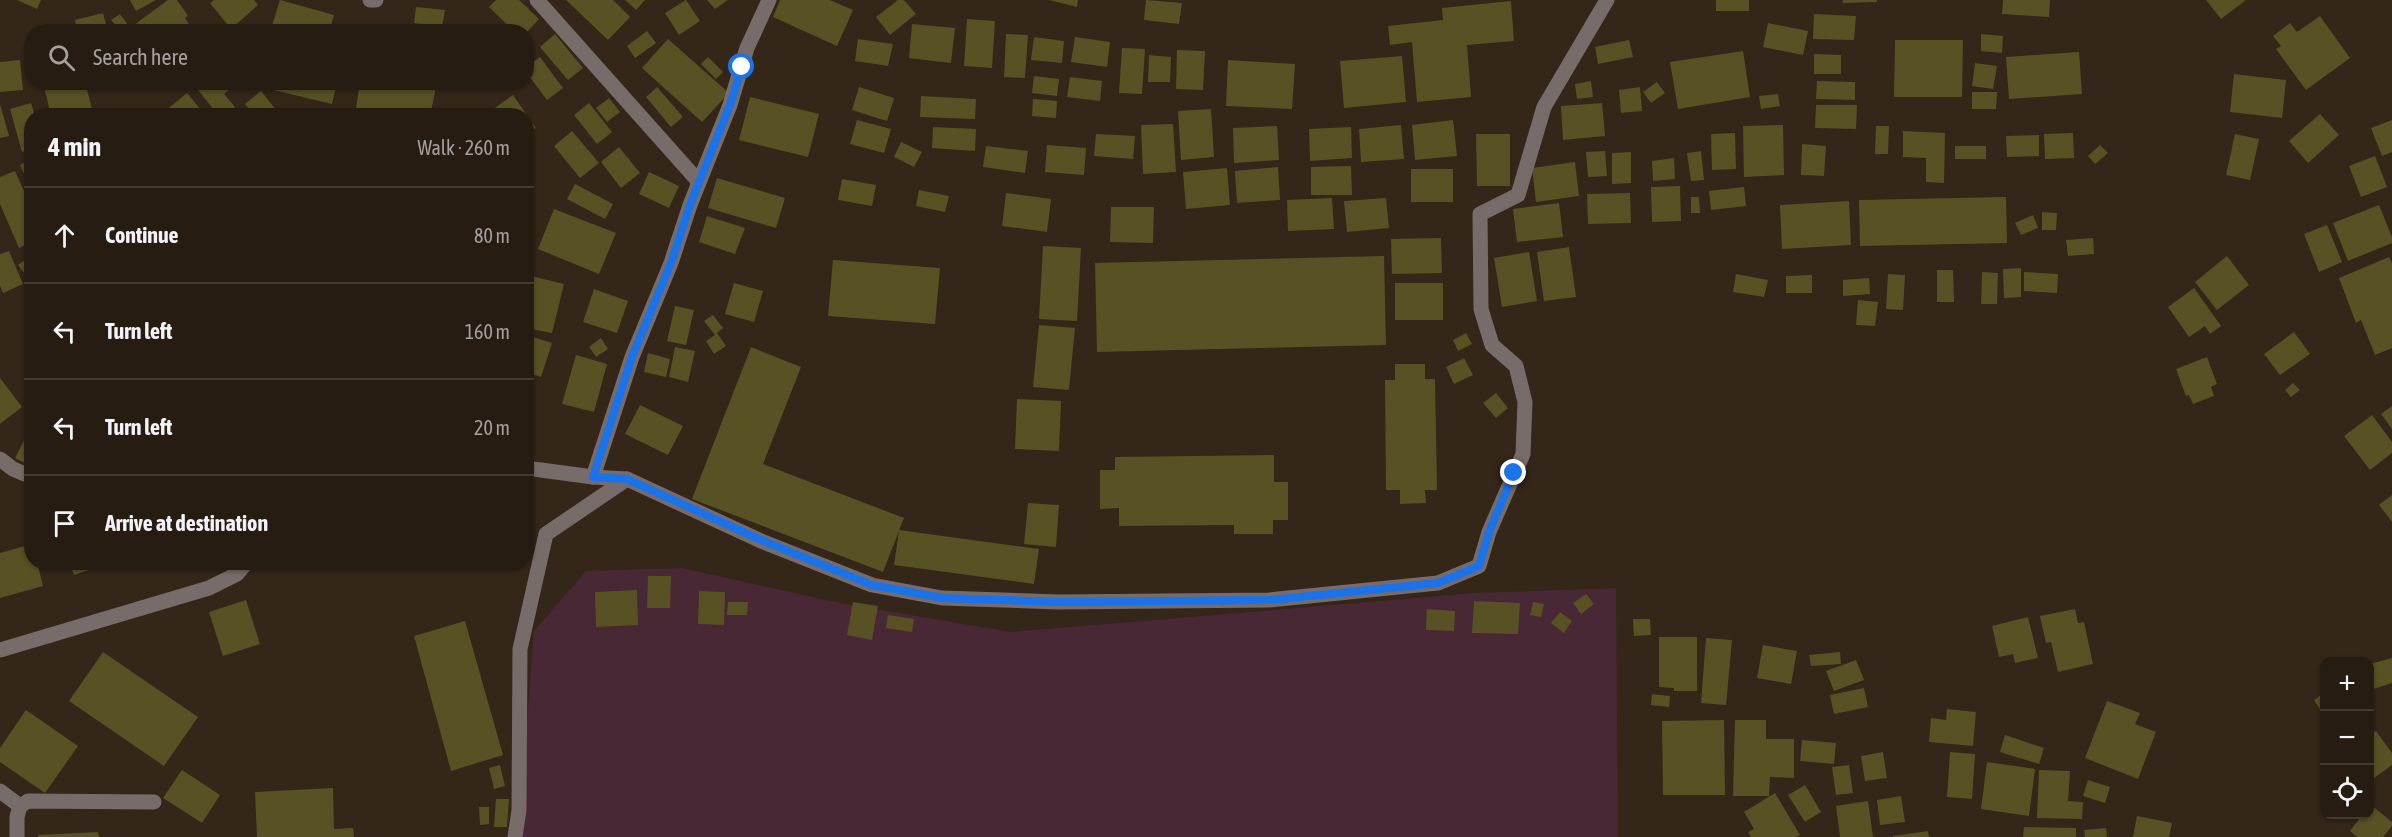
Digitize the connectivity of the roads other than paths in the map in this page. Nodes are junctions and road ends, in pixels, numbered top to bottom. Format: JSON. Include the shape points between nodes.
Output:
{"nodes":[{"id":1,"x":370,"y":0,"type":"edge"},
{"id":2,"x":376,"y":0,"type":"edge"},
{"id":3,"x":537,"y":0,"type":"edge"},
{"id":4,"x":769,"y":0,"type":"edge"},
{"id":5,"x":1607,"y":0,"type":"edge"},
{"id":6,"x":699,"y":182,"type":"junction"},
{"id":7,"x":0,"y":459,"type":"edge"},
{"id":8,"x":534,"y":469,"type":"edge"},
{"id":9,"x":24,"y":474,"type":"edge"},
{"id":10,"x":593,"y":477,"type":"junction"},
{"id":11,"x":627,"y":479,"type":"junction"},
{"id":12,"x":241,"y":570,"type":"edge"},
{"id":13,"x":0,"y":650,"type":"edge"},
{"id":14,"x":0,"y":791,"type":"edge"},
{"id":15,"x":154,"y":802,"type":"dead end"},
{"id":16,"x":20,"y":806,"type":"junction"},
{"id":17,"x":17,"y":837,"type":"edge"},
{"id":18,"x":515,"y":837,"type":"edge"}],
"edges":[{"from":1,"to":2,"type":"street"},
{"from":3,"to":6,"type":"street"},
{"from":4,"to":6,"type":"street","via":[[747,48],[730,105]]},
{"from":5,"to":11,"type":"street","via":[[1544,107],[1518,195],[1480,214],[1481,309],[1492,345],[1516,366],[1525,402],[1522,454],[1479,566],[1438,583],[1269,600],[1059,602],[942,598],[872,585]]},
{"from":6,"to":10,"type":"street","via":[[632,357]]},
{"from":7,"to":9,"type":"street"},
{"from":8,"to":10,"type":"street"},
{"from":10,"to":11,"type":"street"},
{"from":11,"to":18,"type":"street","via":[[546,534],[520,649],[519,810]]},
{"from":12,"to":13,"type":"street","via":[[209,588]]},
{"from":14,"to":16,"type":"street"},
{"from":15,"to":16,"type":"street","via":[[28,801]]},
{"from":16,"to":17,"type":"street"}]}
